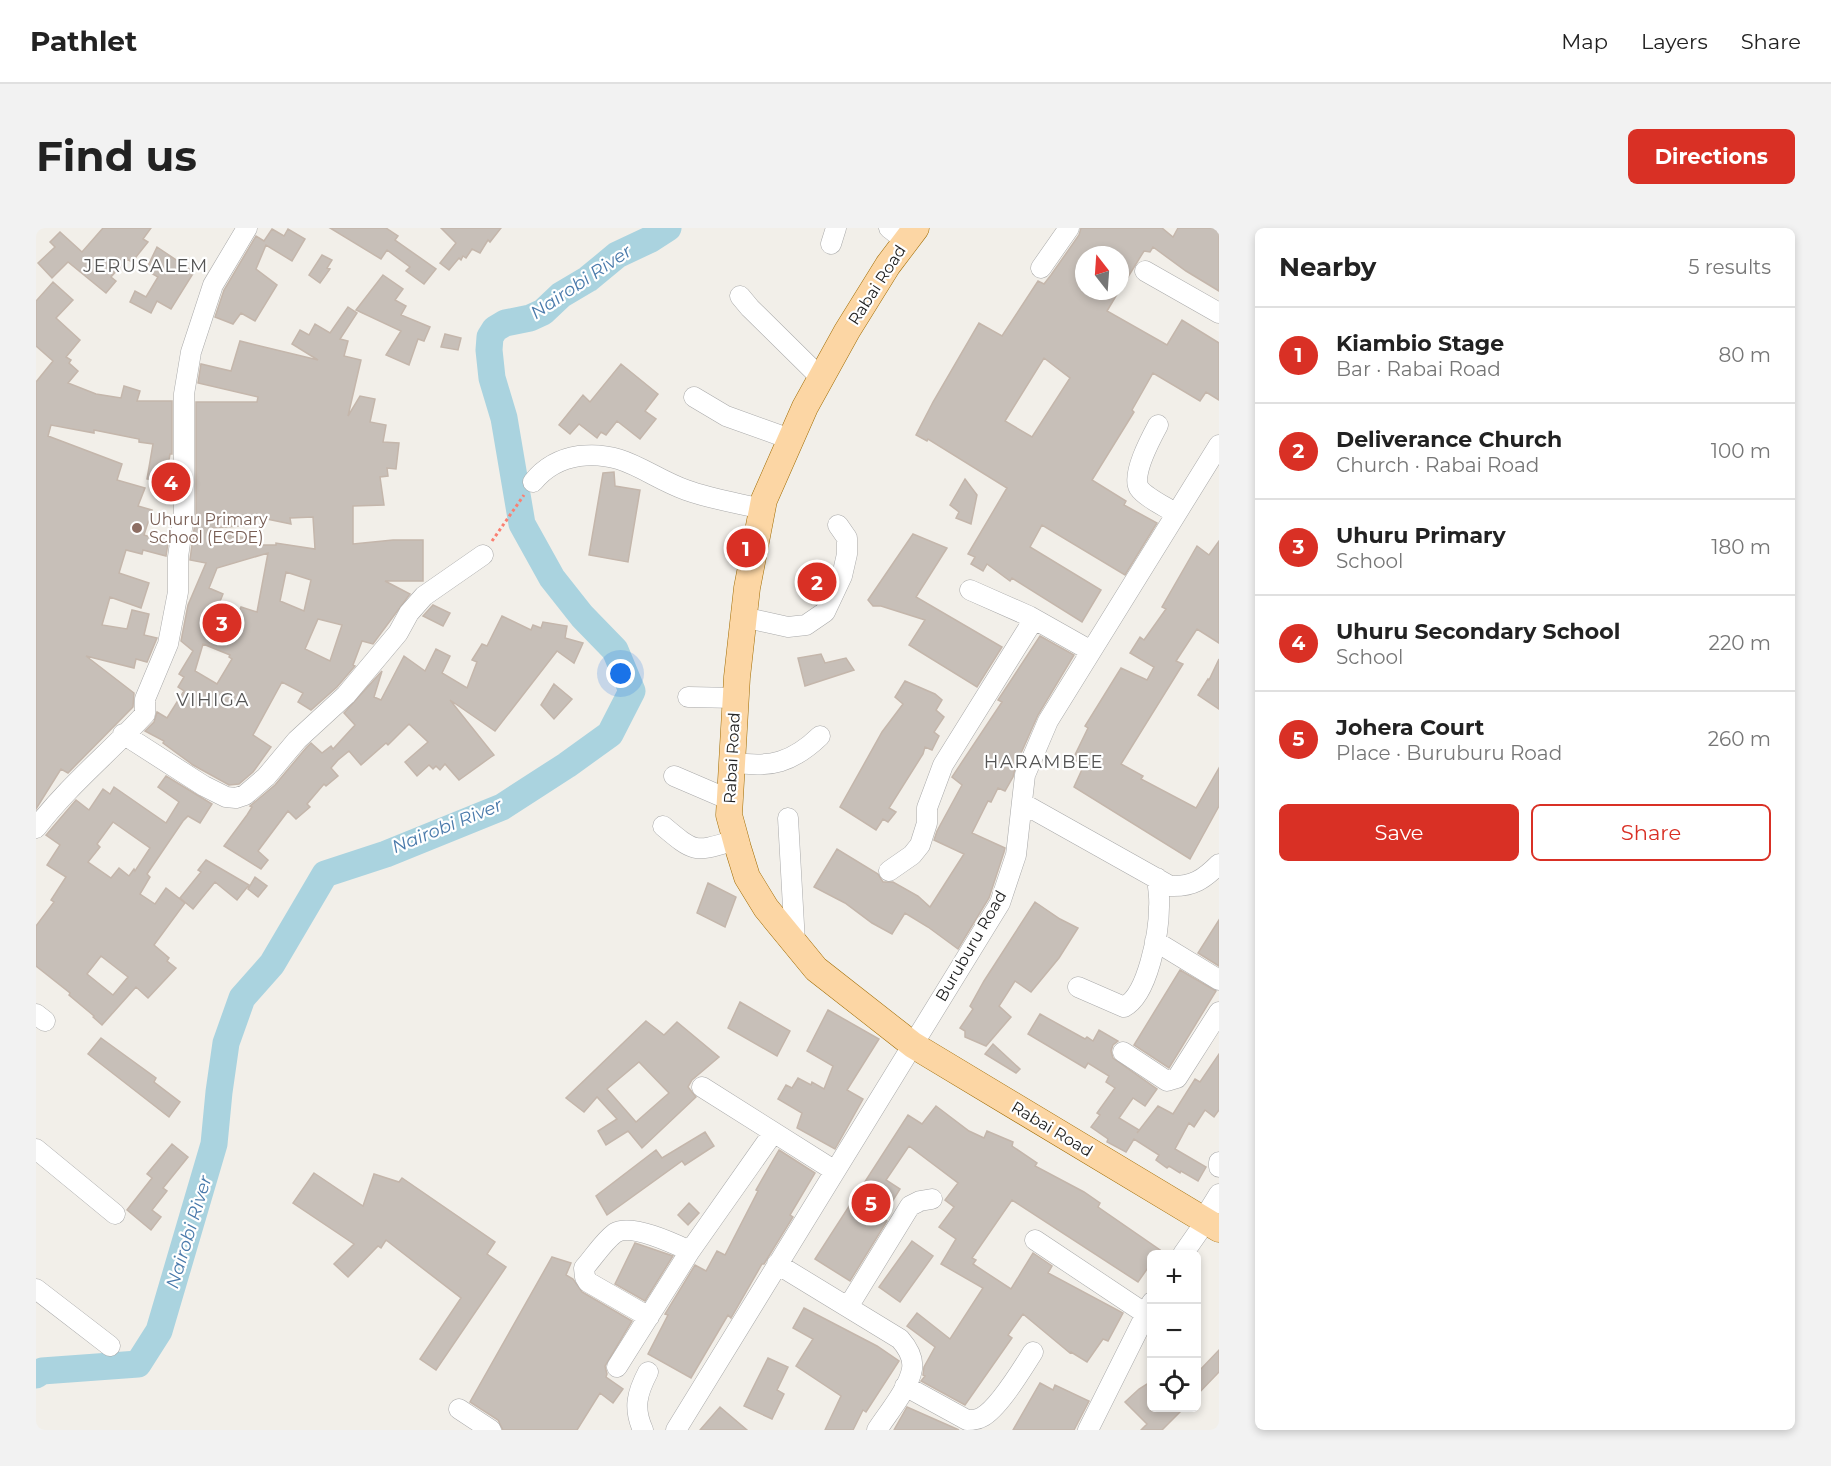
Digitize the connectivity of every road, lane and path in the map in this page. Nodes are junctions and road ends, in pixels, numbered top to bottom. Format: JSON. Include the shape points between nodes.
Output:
{"nodes":[{"id":1,"x":247,"y":228,"type":"edge"},
{"id":2,"x":1069,"y":228,"type":"edge"},
{"id":3,"x":904,"y":232,"type":"edge"},
{"id":4,"x":1041,"y":268,"type":"dead end"},
{"id":5,"x":1144,"y":271,"type":"dead end"},
{"id":6,"x":740,"y":296,"type":"dead end"},
{"id":7,"x":1219,"y":313,"type":"edge"},
{"id":8,"x":821,"y":378,"type":"junction"},
{"id":9,"x":694,"y":397,"type":"dead end"},
{"id":10,"x":1158,"y":425,"type":"dead end"},
{"id":11,"x":790,"y":438,"type":"junction"},
{"id":12,"x":1219,"y":445,"type":"edge"},
{"id":13,"x":532,"y":482,"type":"joint"},
{"id":14,"x":762,"y":509,"type":"junction"},
{"id":15,"x":1175,"y":513,"type":"junction"},
{"id":16,"x":838,"y":525,"type":"dead end"},
{"id":17,"x":483,"y":555,"type":"joint"},
{"id":18,"x":969,"y":590,"type":"dead end"},
{"id":19,"x":743,"y":617,"type":"junction"},
{"id":20,"x":1034,"y":619,"type":"junction"},
{"id":21,"x":1092,"y":651,"type":"junction"},
{"id":22,"x":688,"y":697,"type":"dead end"},
{"id":23,"x":736,"y":698,"type":"junction"},
{"id":24,"x":123,"y":734,"type":"junction"},
{"id":25,"x":820,"y":736,"type":"dead end"},
{"id":26,"x":733,"y":762,"type":"junction"},
{"id":27,"x":674,"y":776,"type":"dead end"},
{"id":28,"x":730,"y":800,"type":"junction"},
{"id":29,"x":1022,"y":802,"type":"junction"},
{"id":30,"x":788,"y":818,"type":"dead end"},
{"id":31,"x":663,"y":826,"type":"dead end"},
{"id":32,"x":36,"y":828,"type":"edge"},
{"id":33,"x":736,"y":840,"type":"junction"},
{"id":34,"x":1219,"y":864,"type":"edge"},
{"id":35,"x":889,"y":871,"type":"dead end"},
{"id":36,"x":1157,"y":878,"type":"junction"},
{"id":37,"x":1155,"y":941,"type":"junction"},
{"id":38,"x":795,"y":943,"type":"junction"},
{"id":39,"x":1219,"y":980,"type":"edge"},
{"id":40,"x":1078,"y":987,"type":"dead end"},
{"id":41,"x":1219,"y":1012,"type":"edge"},
{"id":42,"x":913,"y":1045,"type":"junction"},
{"id":43,"x":1123,"y":1052,"type":"dead end"},
{"id":44,"x":928,"y":1068,"type":"dead end"},
{"id":45,"x":702,"y":1087,"type":"dead end"},
{"id":46,"x":773,"y":1133,"type":"junction"},
{"id":47,"x":36,"y":1149,"type":"edge"},
{"id":48,"x":1219,"y":1162,"type":"edge"},
{"id":49,"x":1219,"y":1167,"type":"edge"},
{"id":50,"x":835,"y":1171,"type":"junction"},
{"id":51,"x":1219,"y":1194,"type":"edge"},
{"id":52,"x":932,"y":1198,"type":"dead end"},
{"id":53,"x":115,"y":1214,"type":"dead end"},
{"id":54,"x":1207,"y":1225,"type":"edge"},
{"id":55,"x":1035,"y":1240,"type":"dead end"},
{"id":56,"x":1186,"y":1250,"type":"edge"},
{"id":57,"x":690,"y":1251,"type":"junction"},
{"id":58,"x":777,"y":1264,"type":"junction"},
{"id":59,"x":36,"y":1289,"type":"edge"},
{"id":60,"x":848,"y":1307,"type":"junction"},
{"id":61,"x":1147,"y":1307,"type":"edge"},
{"id":62,"x":1147,"y":1312,"type":"edge"},
{"id":63,"x":649,"y":1317,"type":"junction"},
{"id":64,"x":110,"y":1346,"type":"dead end"},
{"id":65,"x":1033,"y":1352,"type":"dead end"},
{"id":66,"x":617,"y":1367,"type":"dead end"},
{"id":67,"x":648,"y":1372,"type":"dead end"},
{"id":68,"x":905,"y":1386,"type":"junction"},
{"id":69,"x":459,"y":1409,"type":"dead end"},
{"id":70,"x":491,"y":1430,"type":"edge"},
{"id":71,"x":643,"y":1430,"type":"edge"},
{"id":72,"x":675,"y":1430,"type":"edge"},
{"id":73,"x":877,"y":1430,"type":"edge"},
{"id":74,"x":1088,"y":1430,"type":"edge"}],
"edges":[{"from":1,"to":24,"type":"street","via":[[213,285],[190,352],[184,394],[184,514],[178,592],[168,644],[145,699],[145,714]]},
{"from":2,"to":4,"type":"street"},
{"from":3,"to":8,"type":"main road","name":"Rabai Road"},
{"from":5,"to":7,"type":"street"},
{"from":6,"to":8,"type":"street"},
{"from":8,"to":11,"type":"main road","name":"Rabai Road"},
{"from":9,"to":11,"type":"street","via":[[726,416]]},
{"from":10,"to":15,"type":"street","via":[[1137,482],[1143,492]]},
{"from":11,"to":14,"type":"main road","name":"Rabai Road"},
{"from":12,"to":15,"type":"street","name":"Buruburu Road"},
{"from":13,"to":14,"type":"street","via":[[555,462],[607,455],[687,490]]},
{"from":13,"to":17,"type":"path"},
{"from":14,"to":19,"type":"main road","name":"Rabai Road"},
{"from":15,"to":21,"type":"street","name":"Buruburu Road"},
{"from":16,"to":19,"type":"street","via":[[846,538],[847,554],[842,576],[825,612],[806,625],[788,627]]},
{"from":17,"to":24,"type":"street","via":[[424,596],[346,695],[245,795],[226,797]]},
{"from":18,"to":20,"type":"street"},
{"from":19,"to":23,"type":"main road","name":"Rabai Road"},
{"from":20,"to":21,"type":"street"},
{"from":20,"to":35,"type":"street","via":[[943,765],[927,808],[920,844],[912,855]]},
{"from":21,"to":29,"type":"street","name":"Buruburu Road","via":[[1048,721],[1029,760]]},
{"from":22,"to":23,"type":"street"},
{"from":23,"to":26,"type":"main road","name":"Rabai Road"},
{"from":24,"to":32,"type":"street"},
{"from":25,"to":26,"type":"street","via":[[789,759],[751,765]]},
{"from":26,"to":28,"type":"main road","name":"Rabai Road"},
{"from":27,"to":28,"type":"street"},
{"from":28,"to":33,"type":"main road","name":"Rabai Road","via":[[729,815]]},
{"from":29,"to":36,"type":"street"},
{"from":29,"to":42,"type":"street","name":"Buruburu Road","via":[[1016,855],[1000,903]]},
{"from":30,"to":38,"type":"street"},
{"from":31,"to":33,"type":"street","via":[[685,845],[699,850]]},
{"from":33,"to":38,"type":"main road","name":"Rabai Road","via":[[747,877]]},
{"from":34,"to":36,"type":"street","via":[[1192,885],[1170,886]]},
{"from":36,"to":37,"type":"street","via":[[1160,907]]},
{"from":37,"to":39,"type":"street"},
{"from":37,"to":40,"type":"street","via":[[1149,971],[1132,1003],[1124,1007]]},
{"from":38,"to":42,"type":"main road","name":"Rabai Road","via":[[816,969]]},
{"from":41,"to":43,"type":"street","via":[[1172,1081]]},
{"from":42,"to":50,"type":"street","name":"Buruburu Road"},
{"from":42,"to":54,"type":"main road","name":"Rabai Road"},
{"from":44,"to":54,"type":"street"},
{"from":45,"to":46,"type":"street"},
{"from":46,"to":50,"type":"street"},
{"from":46,"to":57,"type":"street"},
{"from":47,"to":53,"type":"street"},
{"from":48,"to":49,"type":"street"},
{"from":50,"to":58,"type":"street","name":"Buruburu Road"},
{"from":51,"to":54,"type":"street"},
{"from":52,"to":60,"type":"street","via":[[910,1206]]},
{"from":54,"to":56,"type":"street"},
{"from":55,"to":61,"type":"street"},
{"from":57,"to":63,"type":"street"},
{"from":57,"to":63,"type":"street","via":[[651,1235],[624,1230],[616,1233],[584,1268],[588,1282]]},
{"from":58,"to":60,"type":"street"},
{"from":58,"to":72,"type":"street","name":"Buruburu Road"},
{"from":59,"to":64,"type":"street"},
{"from":60,"to":68,"type":"street","via":[[900,1339],[908,1349],[912,1368]]},
{"from":62,"to":74,"type":"street"},
{"from":63,"to":66,"type":"street"},
{"from":65,"to":68,"type":"street","via":[[1010,1387],[983,1417],[975,1420],[967,1420]]},
{"from":67,"to":71,"type":"street","via":[[636,1410]]},
{"from":68,"to":73,"type":"street"},
{"from":69,"to":70,"type":"street"}]}
